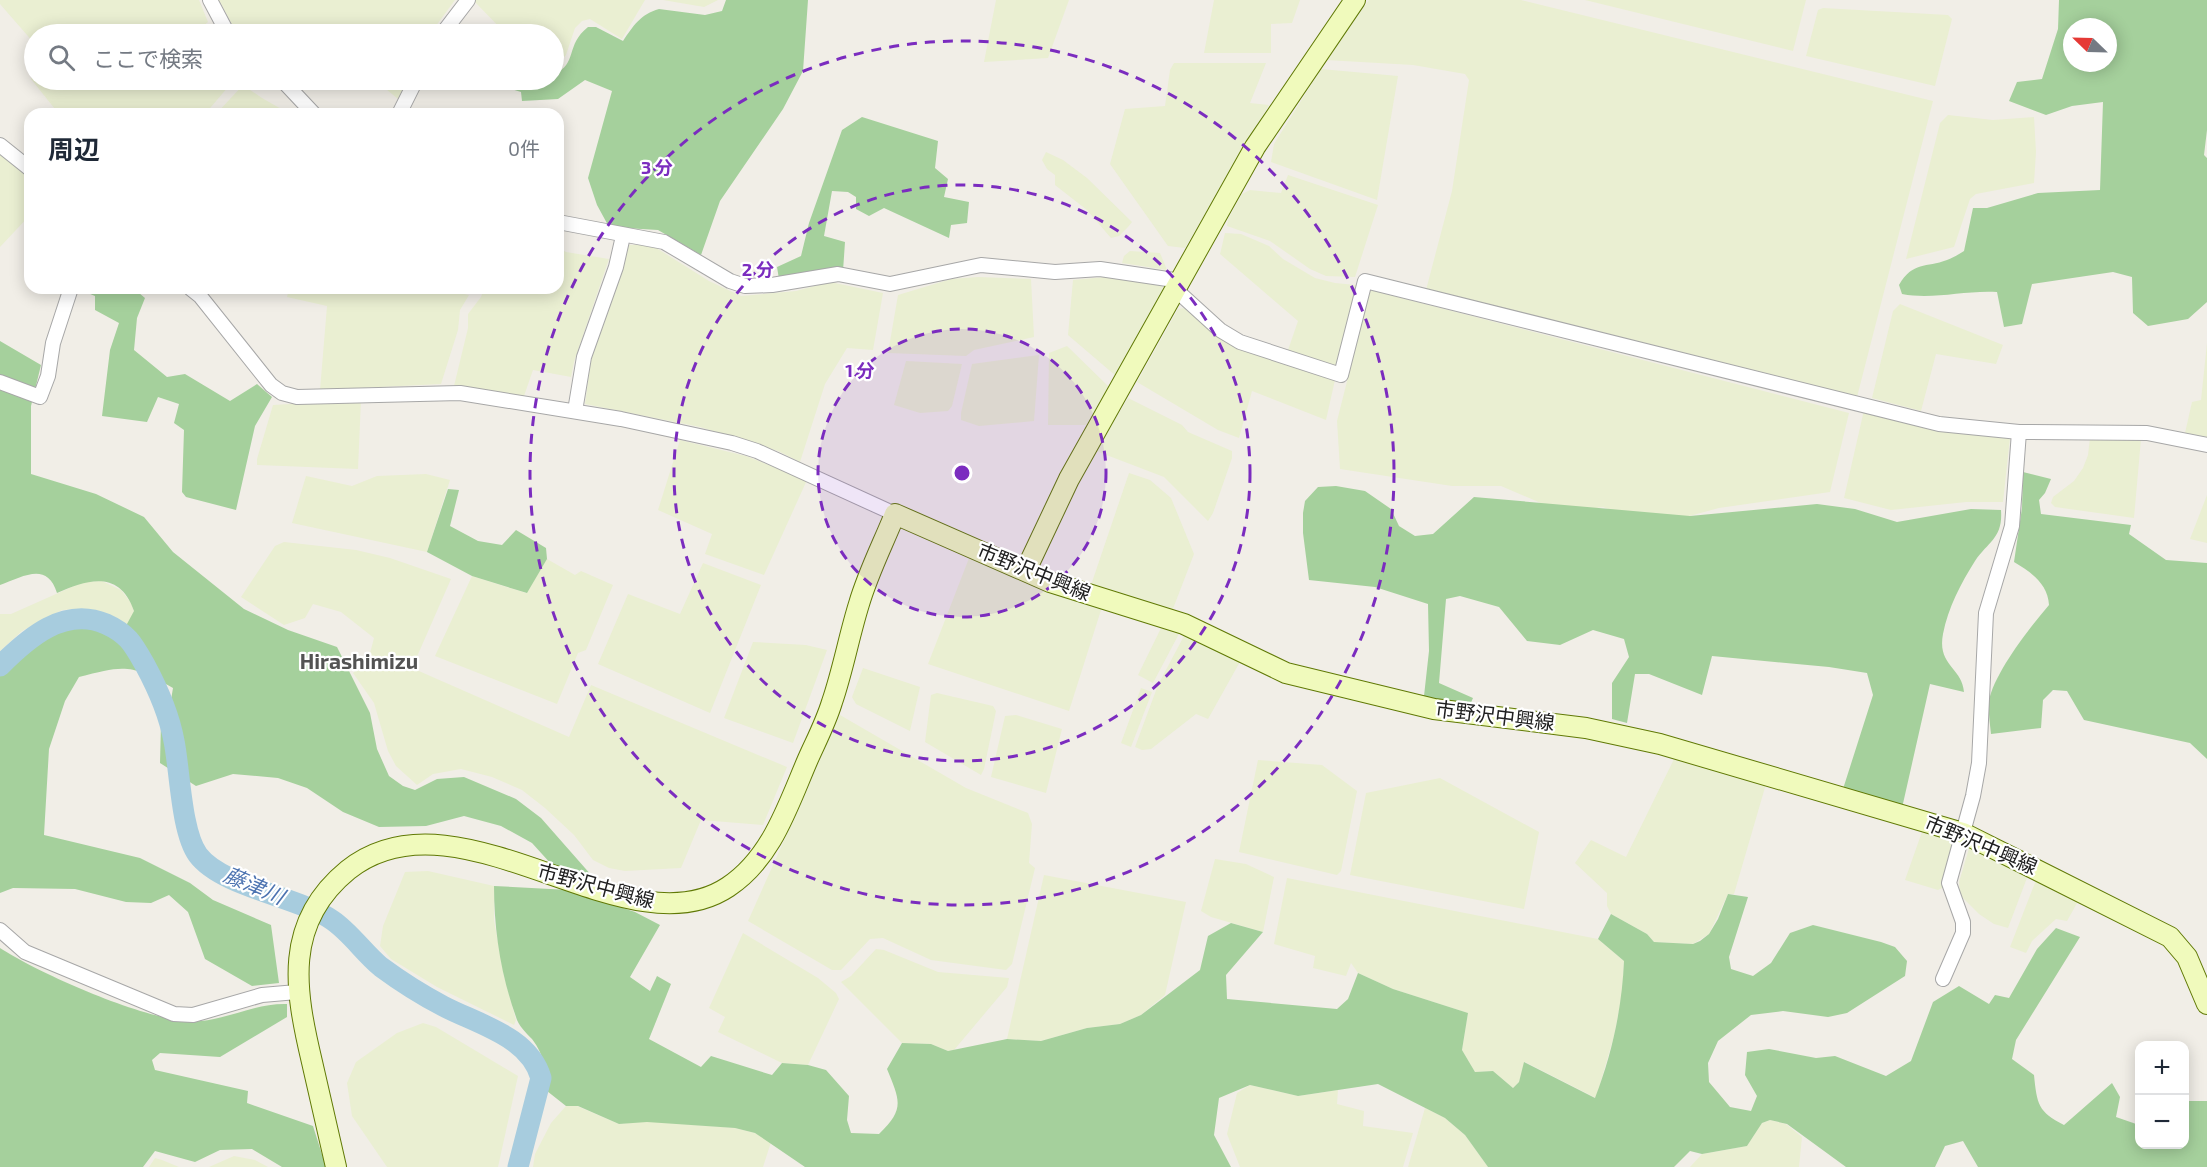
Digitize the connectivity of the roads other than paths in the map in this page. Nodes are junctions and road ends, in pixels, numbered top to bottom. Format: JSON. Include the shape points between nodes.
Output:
{"nodes":[{"id":1,"x":210,"y":0,"type":"edge"},
{"id":2,"x":468,"y":0,"type":"edge"},
{"id":3,"x":1355,"y":0,"type":"edge"},
{"id":4,"x":223,"y":24,"type":"edge"},
{"id":5,"x":450,"y":24,"type":"edge"},
{"id":6,"x":291,"y":90,"type":"edge"},
{"id":7,"x":411,"y":90,"type":"edge"},
{"id":8,"x":308,"y":108,"type":"edge"},
{"id":9,"x":402,"y":108,"type":"edge"},
{"id":10,"x":0,"y":145,"type":"edge"},
{"id":11,"x":24,"y":164,"type":"edge"},
{"id":12,"x":564,"y":223,"type":"edge"},
{"id":13,"x":623,"y":236,"type":"junction"},
{"id":14,"x":1179,"y":285,"type":"junction"},
{"id":15,"x":69,"y":294,"type":"edge"},
{"id":16,"x":198,"y":294,"type":"edge"},
{"id":17,"x":0,"y":382,"type":"edge"},
{"id":18,"x":575,"y":411,"type":"junction"},
{"id":19,"x":2019,"y":432,"type":"junction"},
{"id":20,"x":2207,"y":445,"type":"edge"},
{"id":21,"x":895,"y":514,"type":"junction"},
{"id":22,"x":1026,"y":570,"type":"junction"},
{"id":23,"x":1963,"y":833,"type":"junction"},
{"id":24,"x":0,"y":930,"type":"edge"},
{"id":25,"x":1943,"y":979,"type":"dead end"},
{"id":26,"x":297,"y":992,"type":"junction"},
{"id":27,"x":2207,"y":1004,"type":"edge"},
{"id":28,"x":336,"y":1167,"type":"edge"}],
"edges":[{"from":1,"to":4,"type":"street"},
{"from":2,"to":5,"type":"street"},
{"from":3,"to":14,"type":"main road","via":[[1255,147]]},
{"from":6,"to":8,"type":"street"},
{"from":7,"to":9,"type":"street"},
{"from":10,"to":11,"type":"street"},
{"from":12,"to":13,"type":"street"},
{"from":13,"to":14,"type":"street","via":[[663,242],[745,286],[838,274],[890,284],[981,265],[1055,272],[1100,269]]},
{"from":13,"to":18,"type":"street","via":[[584,357]]},
{"from":14,"to":19,"type":"street","via":[[1220,330],[1240,342],[1341,375],[1365,281],[1940,424]]},
{"from":14,"to":22,"type":"main road","via":[[1069,479]]},
{"from":15,"to":17,"type":"street","via":[[40,397]]},
{"from":16,"to":18,"type":"street","via":[[282,393],[297,397],[460,393]]},
{"from":18,"to":21,"type":"street","via":[[732,443],[792,465]]},
{"from":19,"to":20,"type":"street","via":[[2147,433]]},
{"from":19,"to":23,"type":"street","via":[[2012,526],[1986,614],[1979,763]]},
{"from":21,"to":22,"type":"main road","name":"市野沢中興線"},
{"from":21,"to":26,"type":"main road","name":"市野沢中興線","via":[[860,601],[832,704],[781,821],[748,871],[726,889],[682,903],[649,902],[484,854],[425,845],[383,851],[351,868],[328,888],[303,935],[298,952]]},
{"from":22,"to":23,"type":"main road","name":"市野沢中興線","via":[[1086,595],[1184,624],[1286,673],[1434,709],[1586,728],[1660,744]]},
{"from":23,"to":25,"type":"street","via":[[1949,883],[1961,914],[1963,933]]},
{"from":23,"to":27,"type":"main road","name":"市野沢中興線","via":[[2170,937],[2187,957]]},
{"from":24,"to":26,"type":"street","via":[[25,952],[174,1014],[193,1015],[262,996]]},
{"from":26,"to":28,"type":"main road","name":"市野沢中興線"}]}
